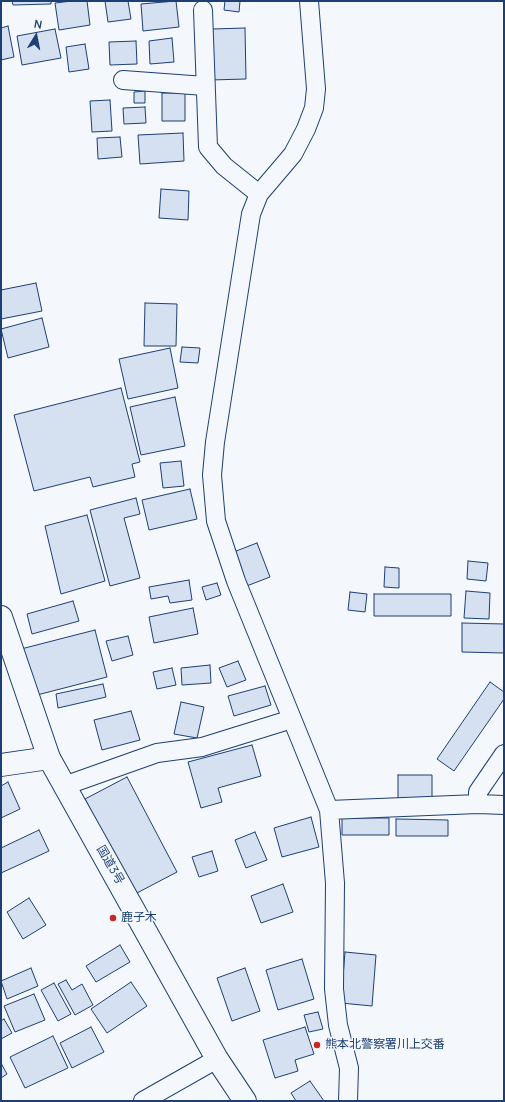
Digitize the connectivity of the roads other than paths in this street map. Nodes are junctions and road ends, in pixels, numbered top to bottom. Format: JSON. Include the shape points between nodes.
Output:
{"nodes":[{"id":1,"x":309,"y":1,"type":"edge"},
{"id":2,"x":203,"y":10,"type":"dead end"},
{"id":3,"x":123,"y":80,"type":"dead end"},
{"id":4,"x":205,"y":86,"type":"junction"},
{"id":5,"x":260,"y":194,"type":"junction"},
{"id":6,"x":1,"y":617,"type":"edge"},
{"id":7,"x":292,"y":719,"type":"junction"},
{"id":8,"x":504,"y":754,"type":"edge"},
{"id":9,"x":49,"y":758,"type":"junction"},
{"id":10,"x":1,"y":765,"type":"edge"},
{"id":11,"x":64,"y":786,"type":"junction"},
{"id":12,"x":478,"y":804,"type":"junction"},
{"id":13,"x":504,"y":805,"type":"edge"},
{"id":14,"x":328,"y":810,"type":"junction"},
{"id":15,"x":217,"y":1059,"type":"junction"},
{"id":16,"x":143,"y":1101,"type":"edge"},
{"id":17,"x":245,"y":1101,"type":"edge"},
{"id":18,"x":348,"y":1101,"type":"edge"}],
"edges":[{"from":1,"to":5,"type":"street","via":[[316,89],[314,108],[293,154]]},
{"from":2,"to":4,"type":"street"},
{"from":3,"to":4,"type":"street"},
{"from":4,"to":5,"type":"street","via":[[208,147],[224,166]]},
{"from":5,"to":7,"type":"street","via":[[251,214],[212,475],[216,521],[236,581]]},
{"from":6,"to":9,"type":"main road","name":"国道3号"},
{"from":7,"to":11,"type":"street","via":[[202,748],[157,753]]},
{"from":7,"to":14,"type":"street"},
{"from":8,"to":12,"type":"street","via":[[478,792]]},
{"from":9,"to":10,"type":"main road"},
{"from":9,"to":11,"type":"main road","name":"国道3号"},
{"from":11,"to":15,"type":"main road","name":"国道3号"},
{"from":12,"to":13,"type":"street"},
{"from":12,"to":14,"type":"street"},
{"from":14,"to":18,"type":"street","via":[[335,883],[334,989],[338,1025],[348,1068]]},
{"from":15,"to":16,"type":"street"},
{"from":15,"to":17,"type":"main road","name":"国道3号"}]}
